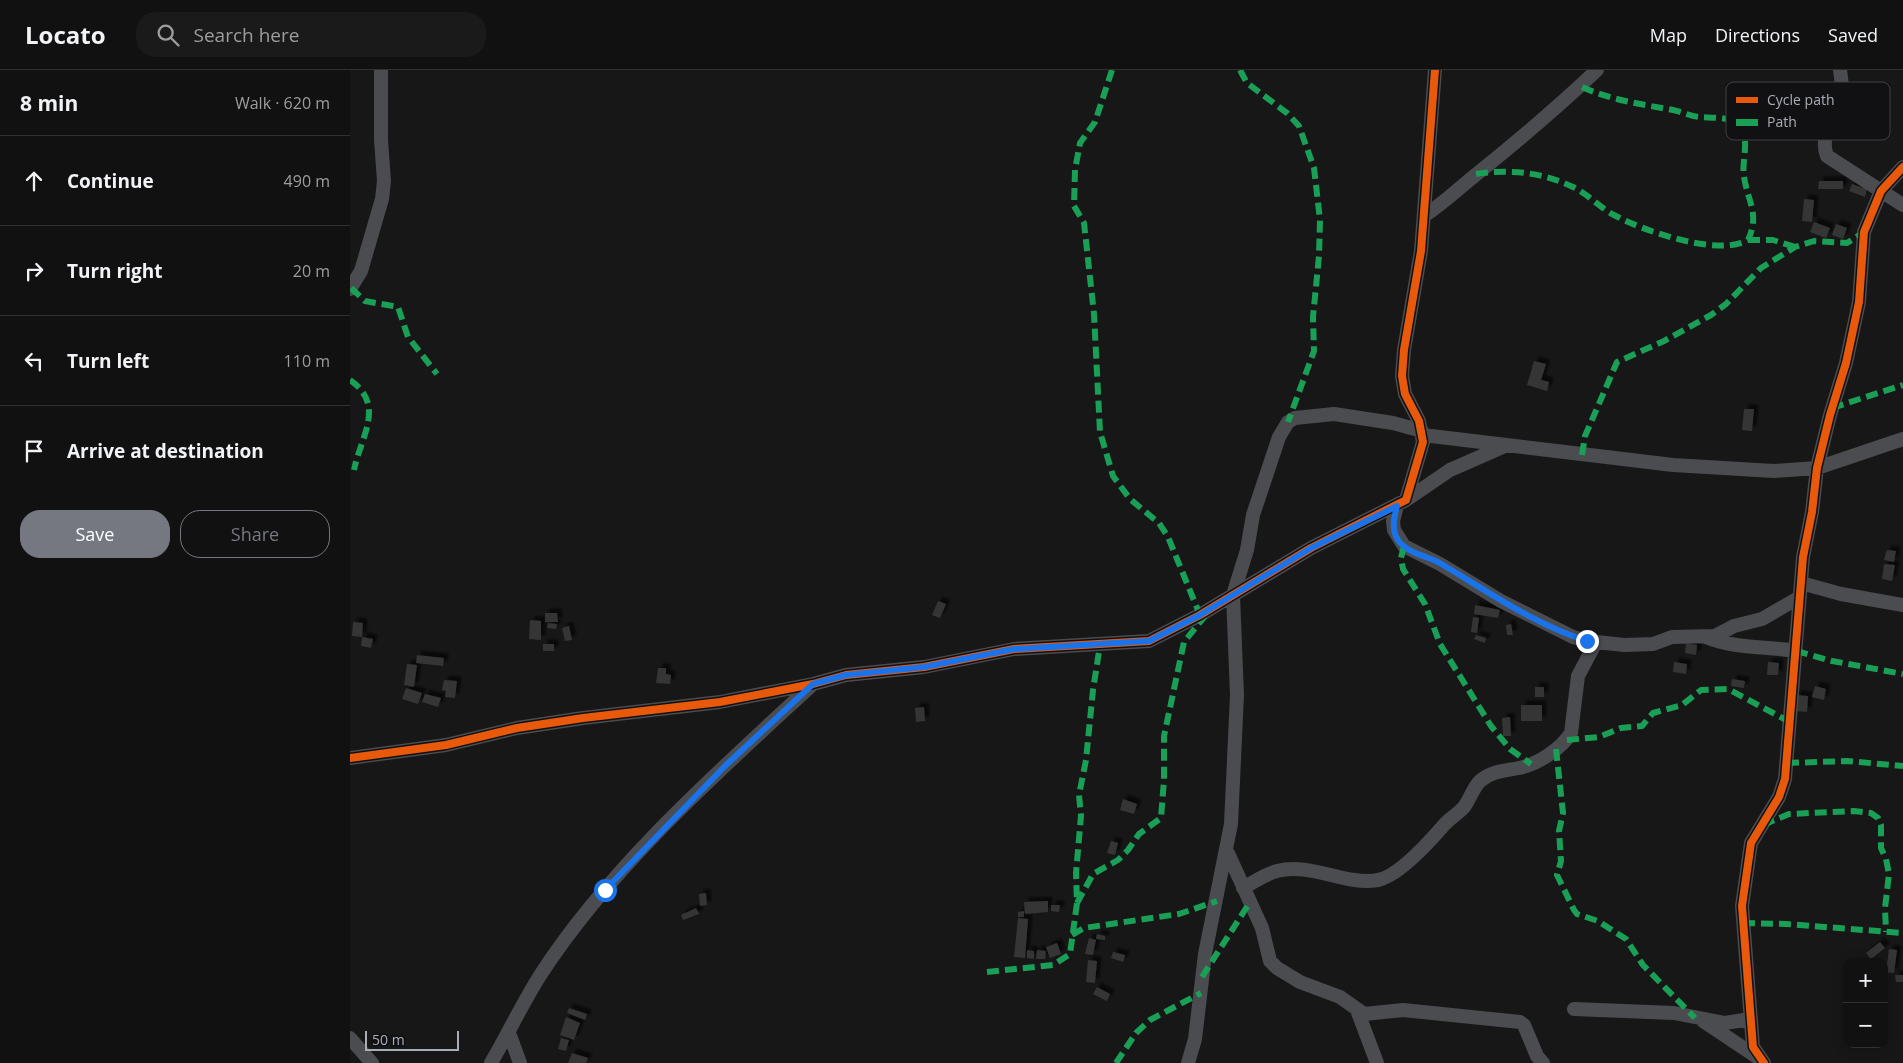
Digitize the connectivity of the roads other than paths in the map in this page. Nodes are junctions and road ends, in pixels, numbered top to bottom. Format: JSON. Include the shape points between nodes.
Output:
{"nodes":[{"id":1,"x":381,"y":70,"type":"edge"},
{"id":2,"x":1435,"y":70,"type":"edge"},
{"id":3,"x":1598,"y":70,"type":"edge"},
{"id":4,"x":1825,"y":140,"type":"edge"},
{"id":5,"x":1903,"y":167,"type":"edge"},
{"id":6,"x":1881,"y":191,"type":"junction"},
{"id":7,"x":1903,"y":205,"type":"edge"},
{"id":8,"x":1424,"y":216,"type":"junction"},
{"id":9,"x":350,"y":289,"type":"edge"},
{"id":10,"x":1422,"y":433,"type":"junction"},
{"id":11,"x":1903,"y":440,"type":"edge"},
{"id":12,"x":1507,"y":445,"type":"junction"},
{"id":13,"x":1817,"y":468,"type":"junction"},
{"id":14,"x":1401,"y":503,"type":"junction"},
{"id":15,"x":1800,"y":590,"type":"junction"},
{"id":16,"x":1232,"y":594,"type":"junction"},
{"id":17,"x":1903,"y":606,"type":"edge"},
{"id":18,"x":1706,"y":636,"type":"junction"},
{"id":19,"x":1596,"y":642,"type":"junction"},
{"id":20,"x":1796,"y":652,"type":"junction"},
{"id":21,"x":813,"y":684,"type":"junction"},
{"id":22,"x":350,"y":758,"type":"edge"},
{"id":23,"x":1226,"y":849,"type":"junction"},
{"id":24,"x":1243,"y":888,"type":"junction"},
{"id":25,"x":1574,"y":1009,"type":"dead end"},
{"id":26,"x":1357,"y":1010,"type":"junction"},
{"id":27,"x":1750,"y":1019,"type":"junction"},
{"id":28,"x":1703,"y":1020,"type":"junction"},
{"id":29,"x":509,"y":1032,"type":"junction"},
{"id":30,"x":350,"y":1038,"type":"edge"},
{"id":31,"x":1762,"y":1062,"type":"edge"},
{"id":32,"x":372,"y":1063,"type":"edge"},
{"id":33,"x":491,"y":1063,"type":"edge"},
{"id":34,"x":520,"y":1063,"type":"edge"},
{"id":35,"x":1188,"y":1063,"type":"edge"},
{"id":36,"x":1377,"y":1063,"type":"edge"},
{"id":37,"x":1544,"y":1063,"type":"edge"}],
"edges":[{"from":1,"to":9,"type":"street","via":[[382,199],[361,271]]},
{"from":2,"to":8,"type":"street"},
{"from":3,"to":8,"type":"street","via":[[1518,142],[1445,203]]},
{"from":4,"to":6,"type":"street","via":[[1827,156]]},
{"from":5,"to":6,"type":"street"},
{"from":6,"to":7,"type":"street"},
{"from":6,"to":13,"type":"street","via":[[1864,232],[1859,302]]},
{"from":8,"to":10,"type":"street","via":[[1402,376],[1405,394]]},
{"from":10,"to":12,"type":"street"},
{"from":10,"to":14,"type":"street"},
{"from":10,"to":16,"type":"street","via":[[1392,423],[1334,414],[1288,422],[1262,487]]},
{"from":11,"to":13,"type":"street"},
{"from":12,"to":13,"type":"street","via":[[1673,465],[1774,471]]},
{"from":12,"to":14,"type":"street","via":[[1450,470]]},
{"from":13,"to":15,"type":"street"},
{"from":14,"to":16,"type":"street","via":[[1311,548]]},
{"from":14,"to":19,"type":"street","via":[[1393,521],[1394,530],[1404,546],[1573,637]]},
{"from":15,"to":17,"type":"street"},
{"from":15,"to":18,"type":"street","via":[[1762,619],[1734,626],[1715,636]]},
{"from":15,"to":20,"type":"street"},
{"from":16,"to":21,"type":"street","via":[[1200,615],[1149,641],[1014,649],[924,667],[846,675]]},
{"from":16,"to":23,"type":"street","via":[[1237,695],[1231,824]]},
{"from":18,"to":19,"type":"street","via":[[1672,638],[1653,644]]},
{"from":18,"to":20,"type":"street","via":[[1733,646]]},
{"from":19,"to":24,"type":"street","via":[[1578,676],[1571,733],[1567,740],[1531,764],[1502,770],[1481,780],[1463,808],[1389,876],[1369,881],[1287,869],[1276,871]]},
{"from":20,"to":27,"type":"street","via":[[1785,779],[1779,797],[1755,834],[1748,856],[1742,906]]},
{"from":21,"to":22,"type":"street","via":[[720,702],[516,728],[446,745]]},
{"from":21,"to":29,"type":"street","via":[[725,766],[605,890],[541,974]]},
{"from":23,"to":24,"type":"street"},
{"from":23,"to":35,"type":"street","via":[[1205,954],[1195,1038]]},
{"from":24,"to":26,"type":"street","via":[[1262,928],[1270,961],[1300,982],[1340,998]]},
{"from":25,"to":28,"type":"street","via":[[1674,1013]]},
{"from":26,"to":36,"type":"street"},
{"from":26,"to":37,"type":"street","via":[[1364,1014],[1403,1010],[1520,1022],[1537,1056]]},
{"from":27,"to":28,"type":"street","via":[[1725,1023]]},
{"from":27,"to":31,"type":"street","via":[[1753,1047]]},
{"from":28,"to":31,"type":"street"},
{"from":29,"to":33,"type":"street"},
{"from":29,"to":34,"type":"street"},
{"from":30,"to":32,"type":"street"}]}
